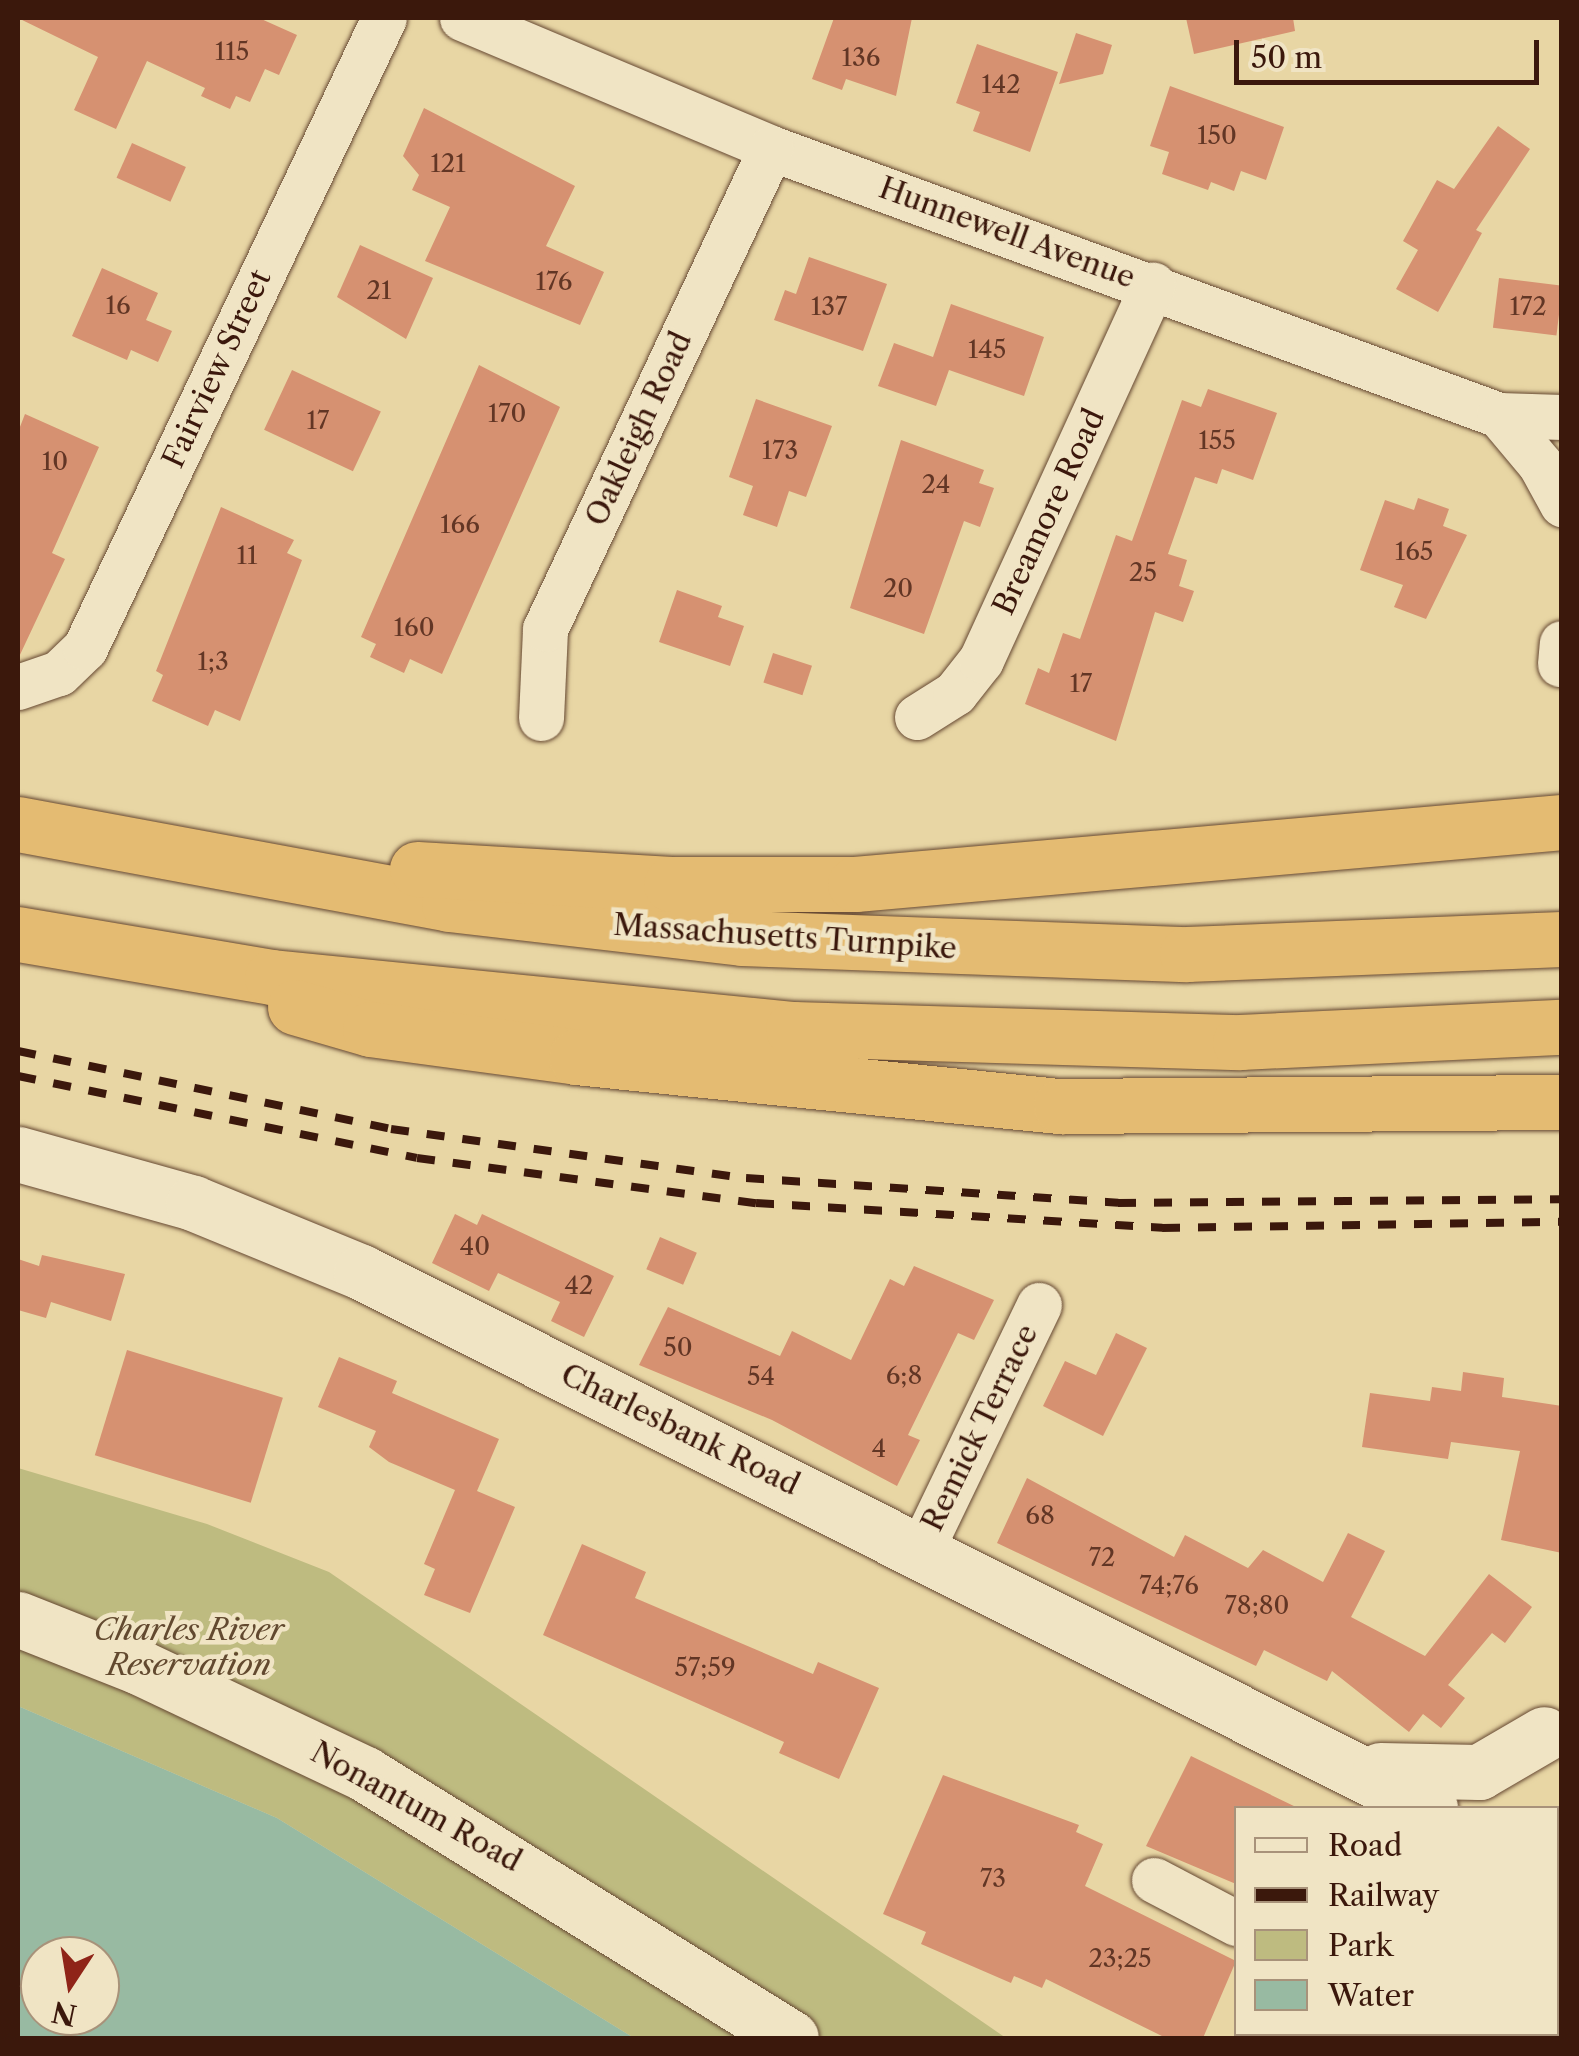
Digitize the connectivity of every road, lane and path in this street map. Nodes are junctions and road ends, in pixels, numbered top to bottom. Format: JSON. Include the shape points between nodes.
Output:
{"nodes":[{"id":1,"x":384,"y":18,"type":"edge"},
{"id":2,"x":462,"y":18,"type":"edge"},
{"id":3,"x":771,"y":148,"type":"junction"},
{"id":4,"x":1153,"y":285,"type":"junction"},
{"id":5,"x":1499,"y":415,"type":"junction"},
{"id":6,"x":1562,"y":417,"type":"edge"},
{"id":7,"x":1562,"y":504,"type":"edge"},
{"id":8,"x":1562,"y":643,"type":"edge"},
{"id":9,"x":1560,"y":664,"type":"edge"},
{"id":10,"x":18,"y":687,"type":"edge"},
{"id":11,"x":917,"y":717,"type":"dead end"},
{"id":12,"x":541,"y":718,"type":"dead end"},
{"id":13,"x":1562,"y":822,"type":"edge"},
{"id":14,"x":18,"y":824,"type":"edge"},
{"id":15,"x":224,"y":864,"type":"junction"},
{"id":16,"x":18,"y":934,"type":"edge"},
{"id":17,"x":1562,"y":939,"type":"edge"},
{"id":18,"x":125,"y":956,"type":"junction"},
{"id":19,"x":1562,"y":1027,"type":"edge"},
{"id":20,"x":1562,"y":1102,"type":"edge"},
{"id":21,"x":18,"y":1154,"type":"edge"},
{"id":22,"x":1039,"y":1305,"type":"dead end"},
{"id":23,"x":921,"y":1550,"type":"junction"},
{"id":24,"x":18,"y":1620,"type":"edge"},
{"id":25,"x":1553,"y":1724,"type":"edge"},
{"id":26,"x":1324,"y":1751,"type":"junction"},
{"id":27,"x":1426,"y":1806,"type":"edge"},
{"id":28,"x":1495,"y":1806,"type":"edge"},
{"id":29,"x":1154,"y":1880,"type":"dead end"},
{"id":30,"x":1234,"y":1923,"type":"edge"},
{"id":31,"x":791,"y":2038,"type":"edge"}],
"edges":[{"from":1,"to":10,"type":"street","name":"Fairview Street","via":[[86,648],[59,673]]},
{"from":2,"to":3,"type":"street","name":"Hunnewell Avenue"},
{"from":3,"to":4,"type":"street","name":"Hunnewell Avenue"},
{"from":3,"to":12,"type":"street","name":"Oakleigh Road","via":[[546,628]]},
{"from":4,"to":5,"type":"street","name":"Hunnewell Avenue"},
{"from":4,"to":11,"type":"street","name":"Breamore Road","via":[[981,660],[955,694]]},
{"from":5,"to":6,"type":"street","name":"Hunnewell Avenue"},
{"from":5,"to":7,"type":"street","via":[[1540,464]]},
{"from":8,"to":9,"type":"street"},
{"from":13,"to":15,"type":"highway","via":[[806,886]]},
{"from":14,"to":15,"type":"highway","name":"Massachusetts Turnpike"},
{"from":15,"to":17,"type":"highway","name":"Massachusetts Turnpike","via":[[574,921],[814,942],[1187,954]]},
{"from":16,"to":18,"type":"highway"},
{"from":18,"to":19,"type":"highway","via":[[494,1003],[923,1036],[1240,1042]]},
{"from":18,"to":20,"type":"highway","via":[[370,1029],[854,1087],[1192,1110]]},
{"from":21,"to":23,"type":"street","name":"Charlesbank Road","via":[[194,1203],[290,1240]]},
{"from":22,"to":23,"type":"street","name":"Remick Terrace"},
{"from":23,"to":26,"type":"street","name":"Charlesbank Road"},
{"from":24,"to":31,"type":"street","name":"Nonantum Road","via":[[139,1667],[365,1774]]},
{"from":25,"to":26,"type":"street","name":"Charlesbank Road","via":[[1508,1761],[1463,1776],[1409,1776]]},
{"from":25,"to":28,"type":"street"},
{"from":26,"to":27,"type":"street","name":"Charlesbank Road"},
{"from":29,"to":30,"type":"street"}]}
